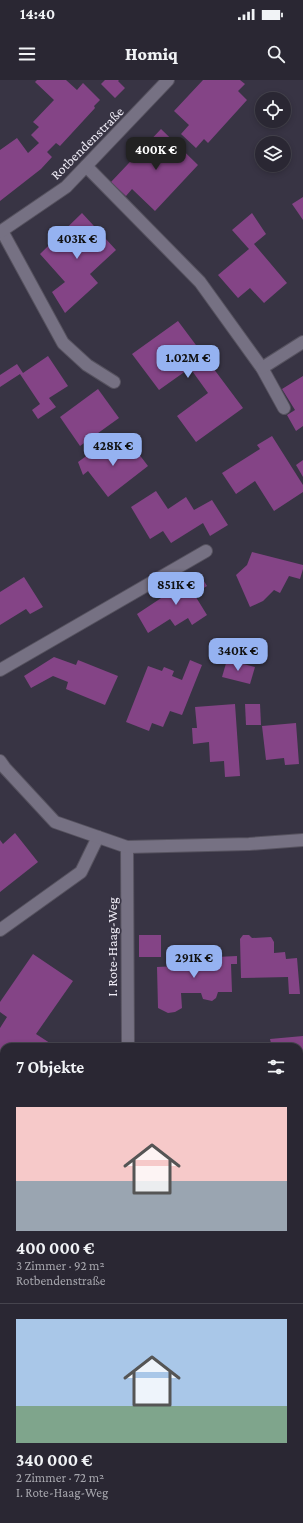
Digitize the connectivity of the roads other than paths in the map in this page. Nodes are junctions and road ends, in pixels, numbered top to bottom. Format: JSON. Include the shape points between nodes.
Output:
{"nodes":[{"id":1,"x":168,"y":80,"type":"edge"},
{"id":2,"x":86,"y":166,"type":"junction"},
{"id":3,"x":1,"y":231,"type":"edge"},
{"id":4,"x":303,"y":342,"type":"edge"},
{"id":5,"x":262,"y":368,"type":"junction"},
{"id":6,"x":114,"y":382,"type":"dead end"},
{"id":7,"x":284,"y":408,"type":"dead end"},
{"id":8,"x":206,"y":552,"type":"dead end"},
{"id":9,"x":0,"y":670,"type":"edge"},
{"id":10,"x":0,"y":761,"type":"edge"},
{"id":11,"x":98,"y":837,"type":"junction"},
{"id":12,"x":303,"y":840,"type":"edge"},
{"id":13,"x":127,"y":847,"type":"junction"},
{"id":14,"x":0,"y":930,"type":"edge"},
{"id":15,"x":128,"y":1043,"type":"edge"}],
"edges":[{"from":1,"to":2,"type":"street","name":"Rotbendenstraße"},
{"from":2,"to":3,"type":"street","name":"Rotbendenstraße","via":[[66,188]]},
{"from":2,"to":5,"type":"street","via":[[200,282]]},
{"from":3,"to":6,"type":"street","via":[[63,343],[87,365]]},
{"from":4,"to":5,"type":"street"},
{"from":5,"to":7,"type":"street"},
{"from":8,"to":9,"type":"street"},
{"from":10,"to":11,"type":"street","via":[[55,822]]},
{"from":11,"to":13,"type":"street"},
{"from":11,"to":14,"type":"street","via":[[81,872]]},
{"from":12,"to":13,"type":"street"},
{"from":13,"to":15,"type":"street","name":"I. Rote-Haag-Weg"}]}
